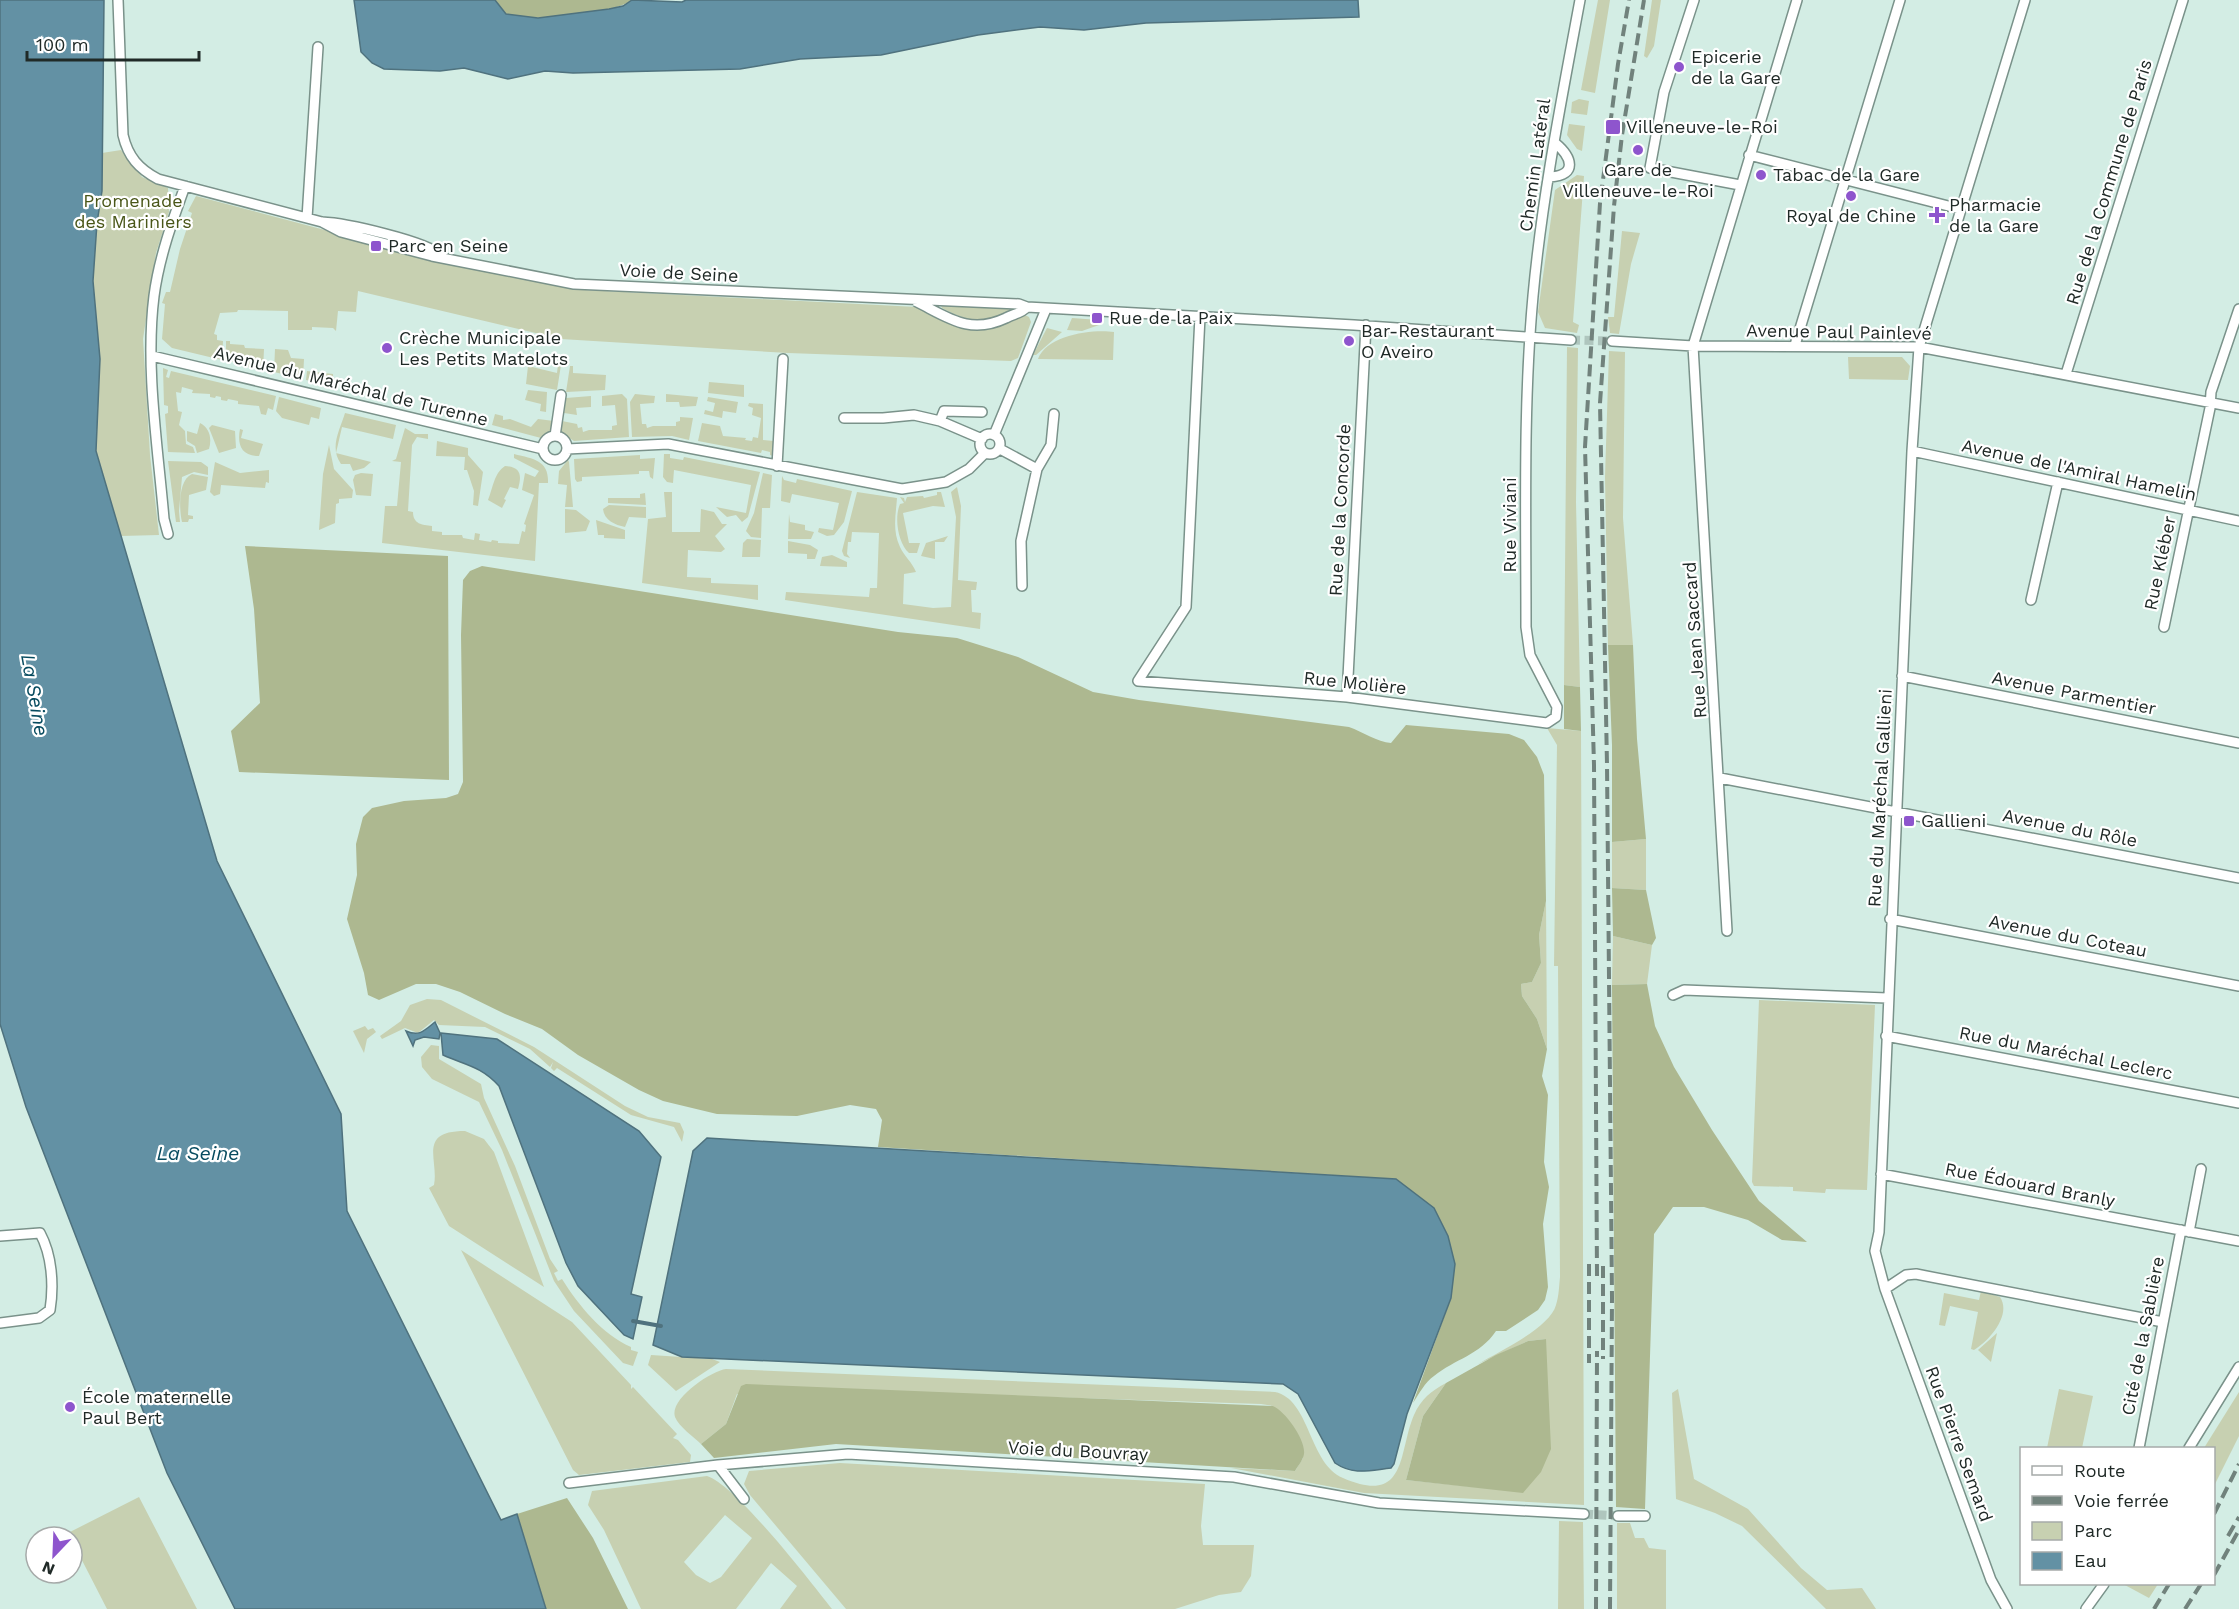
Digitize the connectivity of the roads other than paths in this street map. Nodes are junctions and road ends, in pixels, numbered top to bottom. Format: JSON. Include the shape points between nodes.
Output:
{"nodes":[{"id":1,"x":118,"y":0,"type":"edge"},
{"id":2,"x":1580,"y":0,"type":"edge"},
{"id":3,"x":1694,"y":0,"type":"edge"},
{"id":4,"x":1797,"y":0,"type":"edge"},
{"id":5,"x":1900,"y":0,"type":"edge"},
{"id":6,"x":2025,"y":0,"type":"edge"},
{"id":7,"x":2183,"y":0,"type":"edge"},
{"id":8,"x":318,"y":47,"type":"dead end"},
{"id":9,"x":1556,"y":143,"type":"junction"},
{"id":10,"x":1749,"y":155,"type":"junction"},
{"id":11,"x":1550,"y":177,"type":"junction"},
{"id":12,"x":1844,"y":179,"type":"junction"},
{"id":13,"x":1740,"y":185,"type":"junction"},
{"id":14,"x":185,"y":186,"type":"junction"},
{"id":15,"x":1960,"y":209,"type":"junction"},
{"id":16,"x":307,"y":218,"type":"junction"},
{"id":17,"x":917,"y":302,"type":"junction"},
{"id":18,"x":1027,"y":308,"type":"junction"},
{"id":19,"x":1046,"y":309,"type":"junction"},
{"id":20,"x":2239,"y":309,"type":"edge"},
{"id":21,"x":1200,"y":316,"type":"junction"},
{"id":22,"x":1366,"y":326,"type":"junction"},
{"id":23,"x":1571,"y":340,"type":"tunnel mouth"},
{"id":24,"x":1530,"y":341,"type":"junction"},
{"id":25,"x":1612,"y":341,"type":"tunnel mouth"},
{"id":26,"x":1795,"y":345,"type":"junction"},
{"id":27,"x":1693,"y":346,"type":"junction"},
{"id":28,"x":1919,"y":347,"type":"junction"},
{"id":29,"x":152,"y":356,"type":"junction"},
{"id":30,"x":783,"y":359,"type":"dead end"},
{"id":31,"x":2066,"y":374,"type":"junction"},
{"id":32,"x":561,"y":395,"type":"dead end"},
{"id":33,"x":2211,"y":401,"type":"junction"},
{"id":34,"x":2239,"y":408,"type":"edge"},
{"id":35,"x":982,"y":412,"type":"dead end"},
{"id":36,"x":1054,"y":414,"type":"dead end"},
{"id":37,"x":844,"y":418,"type":"dead end"},
{"id":38,"x":940,"y":421,"type":"junction"},
{"id":39,"x":994,"y":435,"type":"junction"},
{"id":40,"x":555,"y":436,"type":"junction"},
{"id":41,"x":982,"y":440,"type":"junction"},
{"id":42,"x":543,"y":449,"type":"junction"},
{"id":43,"x":567,"y":449,"type":"junction"},
{"id":44,"x":999,"y":449,"type":"junction"},
{"id":45,"x":1912,"y":451,"type":"junction"},
{"id":46,"x":985,"y":453,"type":"junction"},
{"id":47,"x":777,"y":466,"type":"junction"},
{"id":48,"x":1037,"y":469,"type":"junction"},
{"id":49,"x":2058,"y":482,"type":"junction"},
{"id":50,"x":2188,"y":511,"type":"junction"},
{"id":51,"x":2239,"y":522,"type":"edge"},
{"id":52,"x":168,"y":534,"type":"dead end"},
{"id":53,"x":1022,"y":586,"type":"dead end"},
{"id":54,"x":2031,"y":600,"type":"dead end"},
{"id":55,"x":2164,"y":627,"type":"dead end"},
{"id":56,"x":1902,"y":676,"type":"junction"},
{"id":57,"x":1347,"y":697,"type":"junction"},
{"id":58,"x":1557,"y":707,"type":"joint"},
{"id":59,"x":2239,"y":743,"type":"edge"},
{"id":60,"x":1720,"y":778,"type":"junction"},
{"id":61,"x":1895,"y":811,"type":"junction"},
{"id":62,"x":2239,"y":878,"type":"edge"},
{"id":63,"x":1890,"y":919,"type":"junction"},
{"id":64,"x":1727,"y":931,"type":"dead end"},
{"id":65,"x":2239,"y":986,"type":"edge"},
{"id":66,"x":1673,"y":994,"type":"dead end"},
{"id":67,"x":1887,"y":998,"type":"junction"},
{"id":68,"x":1886,"y":1036,"type":"junction"},
{"id":69,"x":2239,"y":1103,"type":"edge"},
{"id":70,"x":2200,"y":1169,"type":"dead end"},
{"id":71,"x":1881,"y":1174,"type":"junction"},
{"id":72,"x":2181,"y":1230,"type":"junction"},
{"id":73,"x":0,"y":1236,"type":"edge"},
{"id":74,"x":2239,"y":1241,"type":"edge"},
{"id":75,"x":1875,"y":1251,"type":"joint"},
{"id":76,"x":1885,"y":1288,"type":"junction"},
{"id":77,"x":2163,"y":1322,"type":"junction"},
{"id":78,"x":0,"y":1323,"type":"edge"},
{"id":79,"x":2239,"y":1367,"type":"edge"},
{"id":80,"x":2139,"y":1447,"type":"edge"},
{"id":81,"x":2190,"y":1447,"type":"edge"},
{"id":82,"x":718,"y":1465,"type":"junction"},
{"id":83,"x":569,"y":1483,"type":"dead end"},
{"id":84,"x":744,"y":1499,"type":"dead end"},
{"id":85,"x":1584,"y":1514,"type":"tunnel mouth"},
{"id":86,"x":1618,"y":1516,"type":"tunnel mouth"},
{"id":87,"x":1645,"y":1516,"type":"dead end"},
{"id":88,"x":2103,"y":1585,"type":"edge"},
{"id":89,"x":2007,"y":1609,"type":"edge"},
{"id":90,"x":2086,"y":1609,"type":"edge"}],
"edges":[{"from":1,"to":14,"type":"street","name":"Voie de Seine","via":[[122,128],[128,153],[140,168],[158,179]]},
{"from":2,"to":9,"type":"street","name":"Chemin Latéral"},
{"from":3,"to":13,"type":"street","via":[[1669,73],[1650,168]]},
{"from":4,"to":10,"type":"street","name":"Rue Jean Saccard"},
{"from":5,"to":12,"type":"street"},
{"from":6,"to":15,"type":"street","name":"Rue du Maréchal Gallieni"},
{"from":7,"to":31,"type":"street","name":"Rue de la Commune de Paris"},
{"from":8,"to":16,"type":"street"},
{"from":9,"to":11,"type":"street","name":"Chemin Latéral"},
{"from":9,"to":11,"type":"street","via":[[1568,153],[1570,163],[1567,171]]},
{"from":10,"to":12,"type":"street"},
{"from":10,"to":13,"type":"street","name":"Rue Jean Saccard"},
{"from":11,"to":24,"type":"street","name":"Chemin Latéral"},
{"from":12,"to":15,"type":"street"},
{"from":12,"to":26,"type":"street"},
{"from":13,"to":27,"type":"street","name":"Rue Jean Saccard"},
{"from":14,"to":16,"type":"street","name":"Voie de Seine"},
{"from":14,"to":29,"type":"street","via":[[164,247],[154,297]]},
{"from":15,"to":28,"type":"street","name":"Rue du Maréchal Gallieni"},
{"from":16,"to":17,"type":"street","name":"Voie de Seine","via":[[417,243],[441,256],[574,284]]},
{"from":17,"to":18,"type":"street","name":"Voie de Seine","via":[[921,299],[1019,304]]},
{"from":17,"to":18,"type":"street","name":"Voie de Seine","via":[[957,322],[979,327]]},
{"from":18,"to":19,"type":"street","name":"Voie de Seine"},
{"from":19,"to":21,"type":"street","name":"Voie de Seine"},
{"from":19,"to":39,"type":"street"},
{"from":20,"to":33,"type":"street","name":"Rue Kléber"},
{"from":21,"to":22,"type":"street","name":"Voie de Seine"},
{"from":21,"to":57,"type":"street","name":"Rue Molière","via":[[1186,607],[1138,681]]},
{"from":22,"to":24,"type":"street","name":"Voie de Seine"},
{"from":22,"to":57,"type":"street","name":"Rue de la Concorde"},
{"from":23,"to":24,"type":"street"},
{"from":24,"to":58,"type":"street","name":"Rue Viviani","via":[[1526,627],[1530,656]]},
{"from":25,"to":27,"type":"street","name":"Avenue Paul Painlevé"},
{"from":26,"to":27,"type":"street","name":"Avenue Paul Painlevé"},
{"from":26,"to":28,"type":"street","name":"Avenue Paul Painlevé"},
{"from":27,"to":60,"type":"street","name":"Rue Jean Saccard"},
{"from":28,"to":31,"type":"street","name":"Avenue Paul Painlevé"},
{"from":28,"to":45,"type":"street","name":"Rue du Maréchal Gallieni"},
{"from":29,"to":42,"type":"street","name":"Avenue du Maréchal de Turenne"},
{"from":29,"to":52,"type":"street"},
{"from":30,"to":47,"type":"street"},
{"from":31,"to":33,"type":"street","name":"Avenue Paul Painlevé"},
{"from":32,"to":40,"type":"street"},
{"from":33,"to":34,"type":"street","name":"Avenue Paul Painlevé"},
{"from":33,"to":50,"type":"street","name":"Rue Kléber"},
{"from":35,"to":38,"type":"street","via":[[944,411]]},
{"from":36,"to":48,"type":"street","via":[[1051,445]]},
{"from":37,"to":38,"type":"street","via":[[914,415]]},
{"from":38,"to":41,"type":"street"},
{"from":39,"to":41,"type":"street"},
{"from":39,"to":44,"type":"street"},
{"from":40,"to":42,"type":"street","via":[[547,440]]},
{"from":40,"to":43,"type":"street","via":[[564,440]]},
{"from":41,"to":46,"type":"street"},
{"from":42,"to":43,"type":"street","via":[[554,460],[563,458]]},
{"from":43,"to":47,"type":"street","via":[[668,444]]},
{"from":44,"to":46,"type":"street"},
{"from":44,"to":48,"type":"street"},
{"from":45,"to":49,"type":"street","name":"Avenue de l'Amiral Hamelin"},
{"from":45,"to":56,"type":"street","name":"Rue du Maréchal Gallieni"},
{"from":46,"to":47,"type":"street","via":[[960,475],[916,488],[887,488]]},
{"from":48,"to":53,"type":"street","via":[[1021,541]]},
{"from":49,"to":50,"type":"street","name":"Avenue de l'Amiral Hamelin"},
{"from":49,"to":54,"type":"street"},
{"from":50,"to":51,"type":"street","name":"Avenue de l'Amiral Hamelin"},
{"from":50,"to":55,"type":"street","name":"Rue Kléber"},
{"from":56,"to":59,"type":"street","name":"Avenue Parmentier"},
{"from":56,"to":61,"type":"street","name":"Rue du Maréchal Gallieni"},
{"from":57,"to":58,"type":"street","name":"Rue Molière","via":[[1547,723],[1556,717]]},
{"from":60,"to":61,"type":"street","name":"Avenue du Rôle"},
{"from":60,"to":64,"type":"street","name":"Rue Jean Saccard"},
{"from":61,"to":62,"type":"street","name":"Avenue du Rôle"},
{"from":61,"to":63,"type":"street","name":"Rue du Maréchal Gallieni"},
{"from":63,"to":65,"type":"street","name":"Avenue du Coteau"},
{"from":63,"to":67,"type":"street","name":"Rue du Maréchal Gallieni"},
{"from":66,"to":67,"type":"street","via":[[1684,990]]},
{"from":67,"to":68,"type":"street","name":"Rue du Maréchal Gallieni"},
{"from":68,"to":69,"type":"street","name":"Rue du Maréchal Leclerc"},
{"from":68,"to":71,"type":"street","name":"Rue du Maréchal Gallieni"},
{"from":70,"to":72,"type":"street","name":"Cité de la Sablière"},
{"from":71,"to":72,"type":"street","name":"Rue Édouard Branly"},
{"from":71,"to":75,"type":"street","name":"Rue du Maréchal Gallieni"},
{"from":72,"to":74,"type":"street"},
{"from":72,"to":77,"type":"street","name":"Cité de la Sablière"},
{"from":73,"to":78,"type":"street","via":[[40,1233],[48,1248],[52,1295],[50,1310],[39,1318]]},
{"from":75,"to":76,"type":"street","name":"Rue Pierre Semard"},
{"from":76,"to":77,"type":"street","via":[[1906,1275],[1916,1274]]},
{"from":76,"to":89,"type":"street","name":"Rue Pierre Semard","via":[[1991,1580]]},
{"from":77,"to":80,"type":"street","name":"Cité de la Sablière"},
{"from":79,"to":81,"type":"street"},
{"from":82,"to":83,"type":"street","name":"Voie du Bouvray"},
{"from":82,"to":84,"type":"street"},
{"from":82,"to":85,"type":"street","name":"Voie du Bouvray","via":[[860,1455],[1234,1477],[1379,1503]]},
{"from":86,"to":87,"type":"street"},
{"from":88,"to":90,"type":"street"}]}
